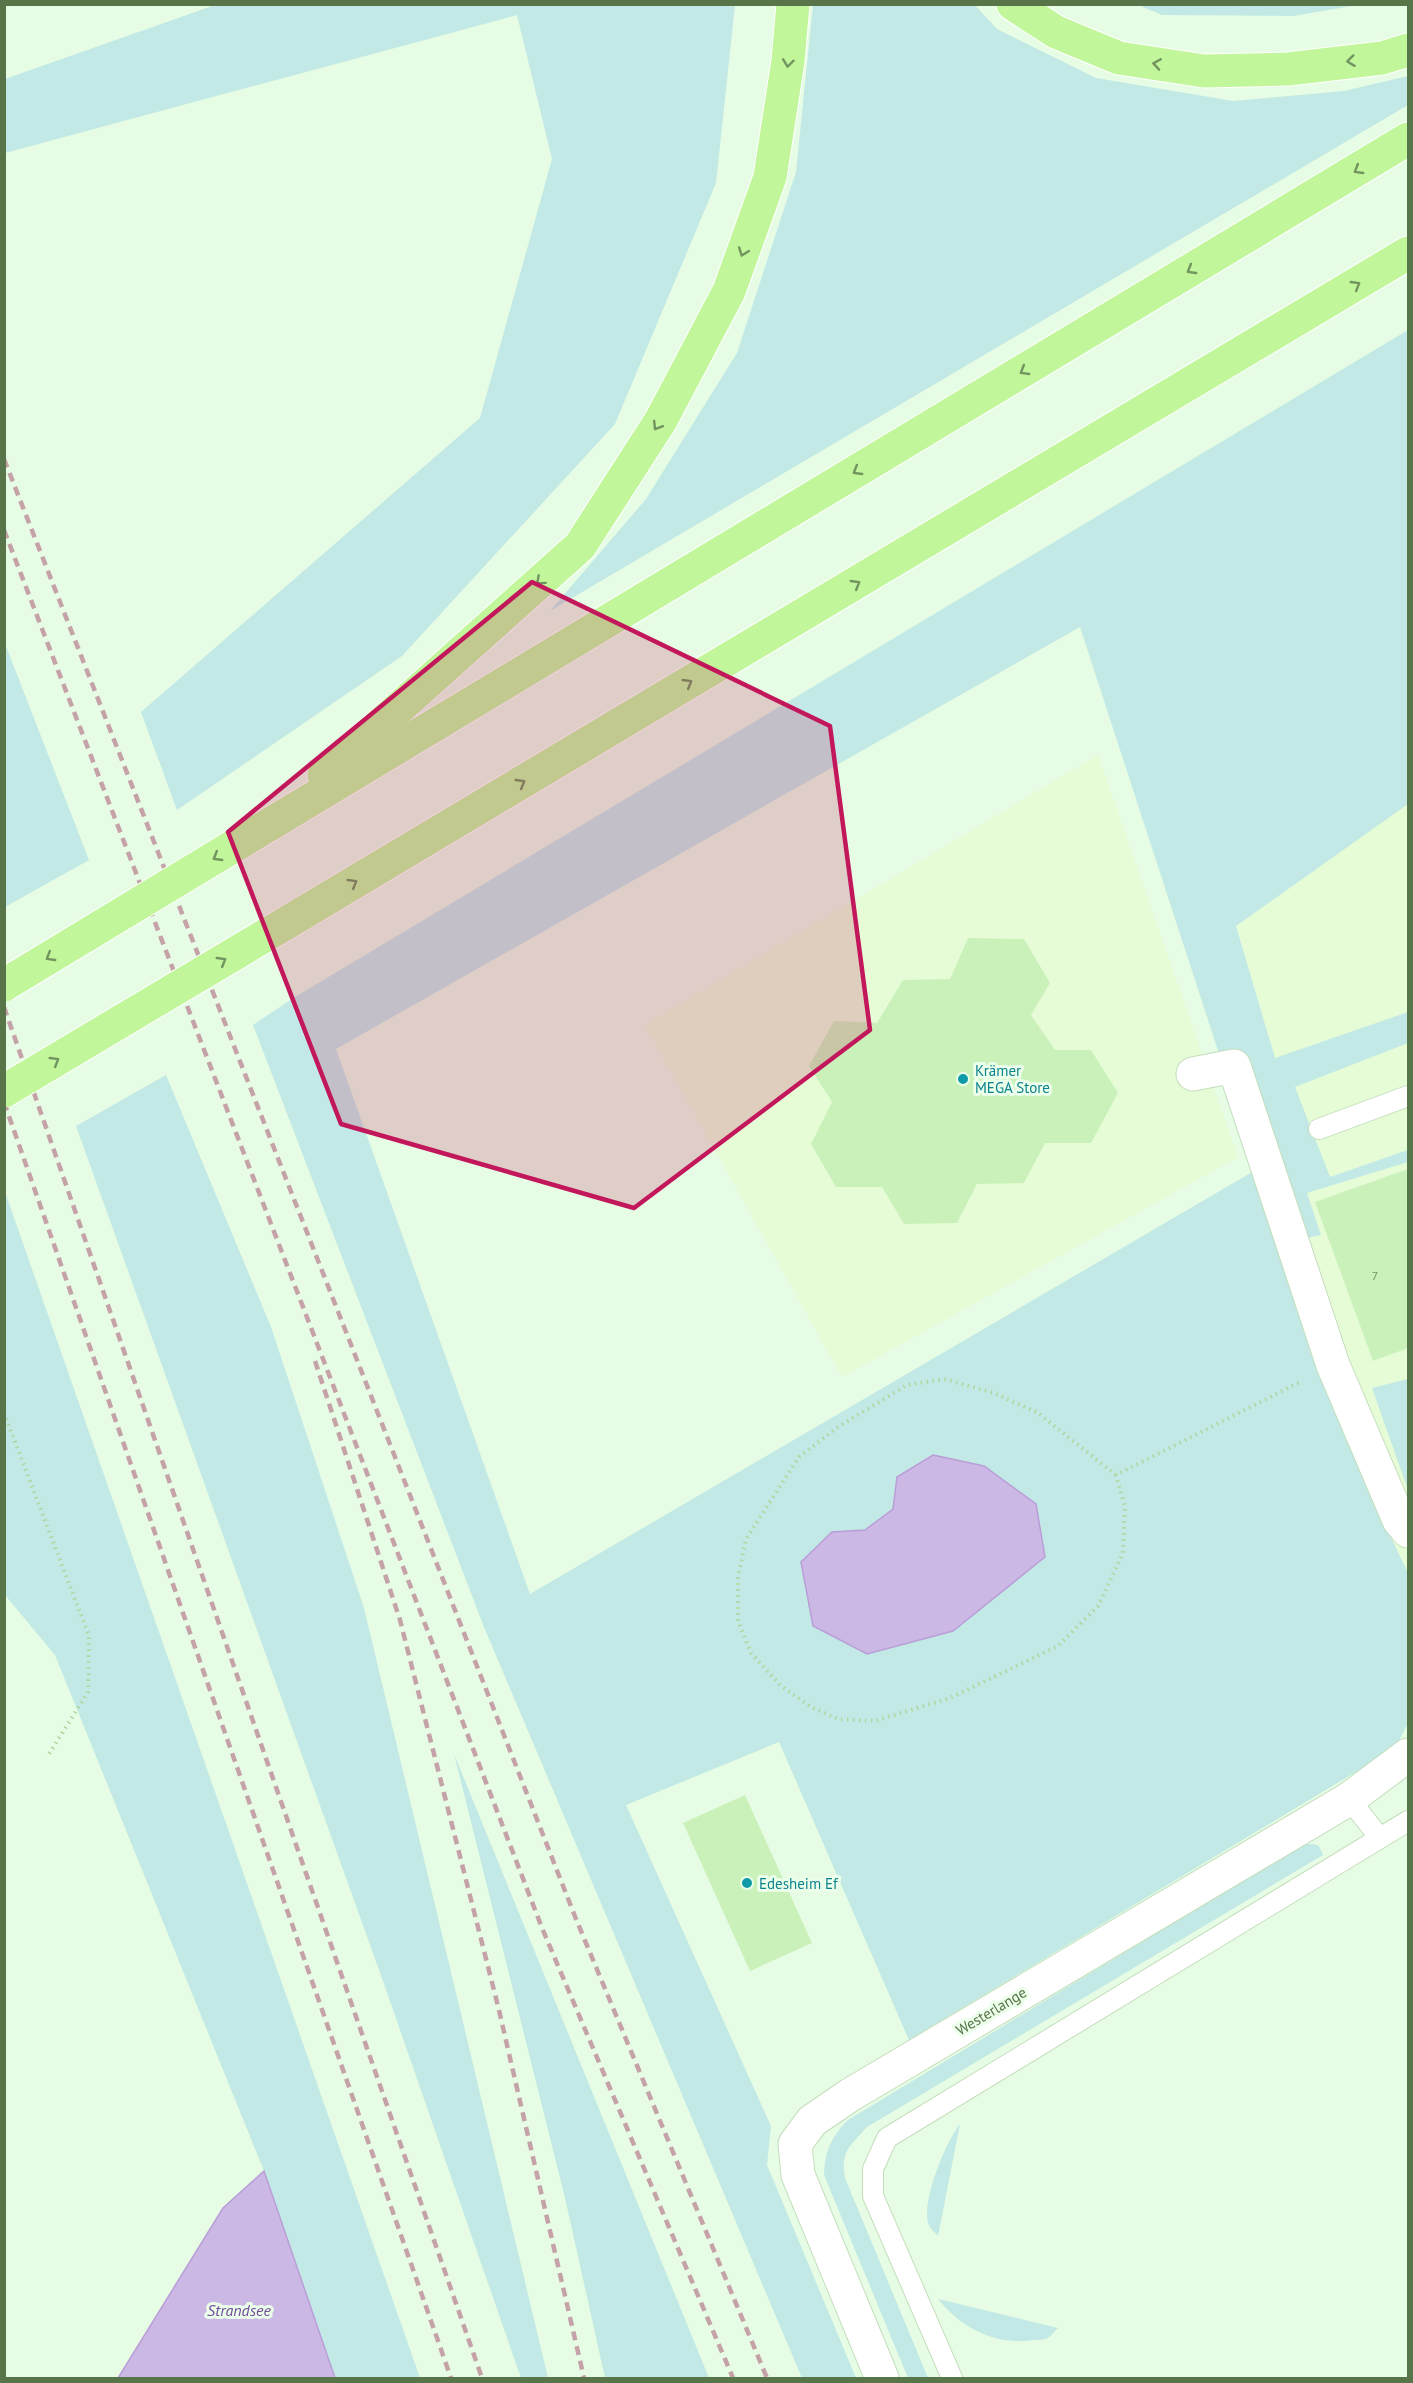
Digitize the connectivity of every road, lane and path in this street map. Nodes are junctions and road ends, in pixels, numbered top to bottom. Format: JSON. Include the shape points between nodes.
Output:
{"nodes":[{"id":1,"x":793,"y":4,"type":"edge"},
{"id":2,"x":1013,"y":4,"type":"edge"},
{"id":3,"x":1408,"y":50,"type":"edge"},
{"id":4,"x":1408,"y":140,"type":"edge"},
{"id":5,"x":1408,"y":253,"type":"edge"},
{"id":6,"x":267,"y":826,"type":"junction"},
{"id":7,"x":4,"y":985,"type":"edge"},
{"id":8,"x":1193,"y":1074,"type":"dead end"},
{"id":9,"x":4,"y":1091,"type":"edge"},
{"id":10,"x":1408,"y":1096,"type":"edge"},
{"id":11,"x":1319,"y":1129,"type":"dead end"},
{"id":12,"x":1333,"y":1365,"type":"junction"},
{"id":13,"x":4,"y":1413,"type":"edge"},
{"id":14,"x":1116,"y":1476,"type":"junction"},
{"id":15,"x":1408,"y":1531,"type":"edge"},
{"id":16,"x":49,"y":1754,"type":"dead end"},
{"id":17,"x":1408,"y":1755,"type":"edge"},
{"id":18,"x":1349,"y":1799,"type":"junction"},
{"id":19,"x":1408,"y":1821,"type":"edge"},
{"id":20,"x":1380,"y":1838,"type":"junction"},
{"id":21,"x":882,"y":2379,"type":"edge"},
{"id":22,"x":952,"y":2379,"type":"edge"}],
"edges":[{"from":1,"to":6,"type":"highway","one_way":true,"via":[[770,177],[729,291],[661,420],[580,546]]},
{"from":3,"to":2,"type":"highway","one_way":true,"via":[[1288,69],[1204,71],[1119,57],[1056,32]]},
{"from":4,"to":6,"type":"highway","one_way":true},
{"from":9,"to":5,"type":"highway","one_way":true,"bridge":true},
{"from":6,"to":7,"type":"highway","one_way":true,"bridge":true},
{"from":8,"to":12,"type":"street","via":[[1234,1066]]},
{"from":10,"to":11,"type":"lane"},
{"from":12,"to":14,"type":"path"},
{"from":12,"to":15,"type":"street"},
{"from":13,"to":16,"type":"path","via":[[89,1636],[88,1692]]},
{"from":14,"to":14,"type":"path","via":[[1038,1413],[994,1393],[944,1379],[907,1385],[838,1427],[799,1457],[746,1539],[738,1576],[738,1622],[751,1653],[780,1685],[811,1707],[838,1719],[875,1720],[950,1698],[1058,1646],[1098,1606],[1123,1553],[1125,1508]]},
{"from":17,"to":18,"type":"street","name":"Westerlange"},
{"from":18,"to":20,"type":"lane"},
{"from":18,"to":21,"type":"street","name":"Westerlange","via":[[812,2121],[795,2144],[798,2175]]},
{"from":19,"to":20,"type":"lane"},
{"from":20,"to":22,"type":"lane","via":[[887,2138],[873,2169],[873,2196]]}]}
